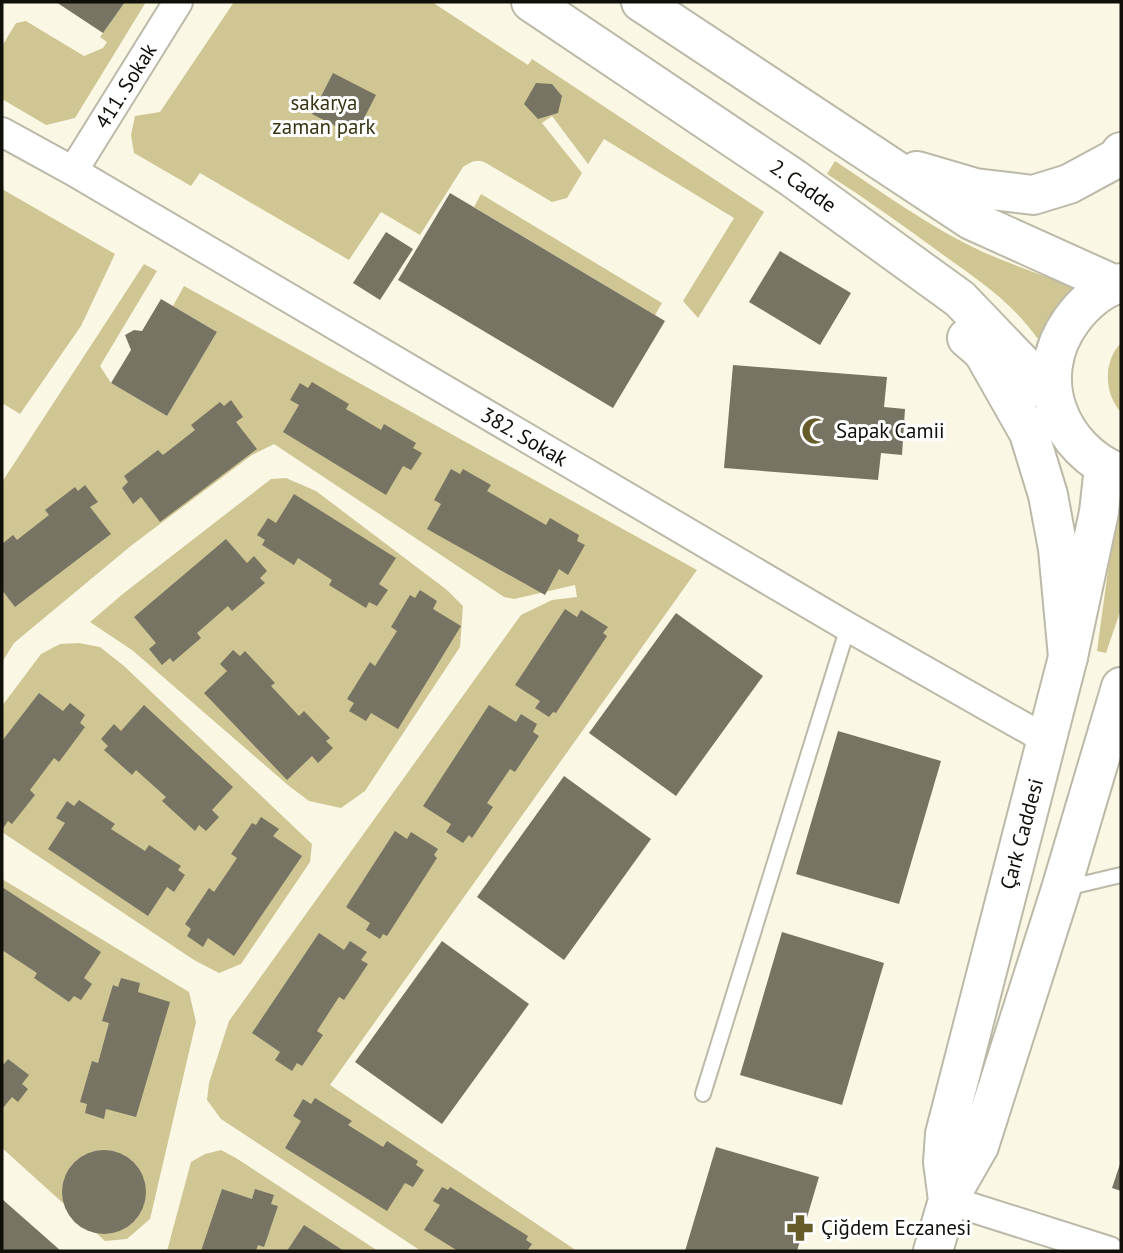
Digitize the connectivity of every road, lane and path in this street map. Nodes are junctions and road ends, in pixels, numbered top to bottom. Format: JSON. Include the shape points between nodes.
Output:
{"nodes":[{"id":1,"x":178,"y":2,"type":"edge"},
{"id":2,"x":531,"y":2,"type":"edge"},
{"id":3,"x":641,"y":2,"type":"edge"},
{"id":4,"x":2,"y":132,"type":"edge"},
{"id":5,"x":1121,"y":152,"type":"edge"},
{"id":6,"x":883,"y":161,"type":"junction"},
{"id":7,"x":73,"y":171,"type":"junction"},
{"id":8,"x":793,"y":178,"type":"junction"},
{"id":9,"x":1119,"y":282,"type":"edge"},
{"id":10,"x":1053,"y":396,"type":"junction"},
{"id":11,"x":1113,"y":471,"type":"edge"},
{"id":12,"x":848,"y":627,"type":"junction"},
{"id":13,"x":1068,"y":657,"type":"junction"},
{"id":14,"x":1121,"y":687,"type":"edge"},
{"id":15,"x":1047,"y":740,"type":"junction"},
{"id":16,"x":1121,"y":875,"type":"edge"},
{"id":17,"x":1061,"y":889,"type":"junction"},
{"id":18,"x":703,"y":1094,"type":"dead end"},
{"id":19,"x":948,"y":1200,"type":"junction"},
{"id":20,"x":933,"y":1251,"type":"edge"},
{"id":21,"x":1109,"y":1251,"type":"edge"}],
"edges":[{"from":1,"to":7,"type":"street","name":"411. Sokak"},
{"from":2,"to":8,"type":"main road","name":"2. Cadde"},
{"from":3,"to":6,"type":"main road"},
{"from":4,"to":7,"type":"street","name":"382. Sokak"},
{"from":5,"to":6,"type":"main road","via":[[1069,184],[1033,195],[975,188]]},
{"from":6,"to":9,"type":"main road","via":[[971,220]]},
{"from":7,"to":12,"type":"street","name":"382. Sokak"},
{"from":8,"to":10,"type":"main road","name":"2. Cadde","via":[[960,299]]},
{"from":8,"to":13,"type":"main road","via":[[983,352],[1002,385],[1029,433],[1048,495]]},
{"from":9,"to":10,"type":"main road","via":[[1094,296],[1065,329],[1052,373]]},
{"from":10,"to":11,"type":"main road","via":[[1071,437],[1085,454]]},
{"from":11,"to":13,"type":"main road","name":"Çark Caddesi","via":[[1099,512]]},
{"from":12,"to":15,"type":"street","name":"382. Sokak"},
{"from":12,"to":18,"type":"lane"},
{"from":13,"to":15,"type":"main road","name":"Çark Caddesi"},
{"from":14,"to":17,"type":"main road","name":"Çark Caddesi"},
{"from":15,"to":19,"type":"main road","name":"Çark Caddesi","via":[[945,1134]]},
{"from":16,"to":17,"type":"lane"},
{"from":17,"to":19,"type":"main road","name":"Çark Caddesi","via":[[979,1146]]},
{"from":19,"to":20,"type":"main road","name":"Çark Caddesi"},
{"from":19,"to":21,"type":"street"}]}
